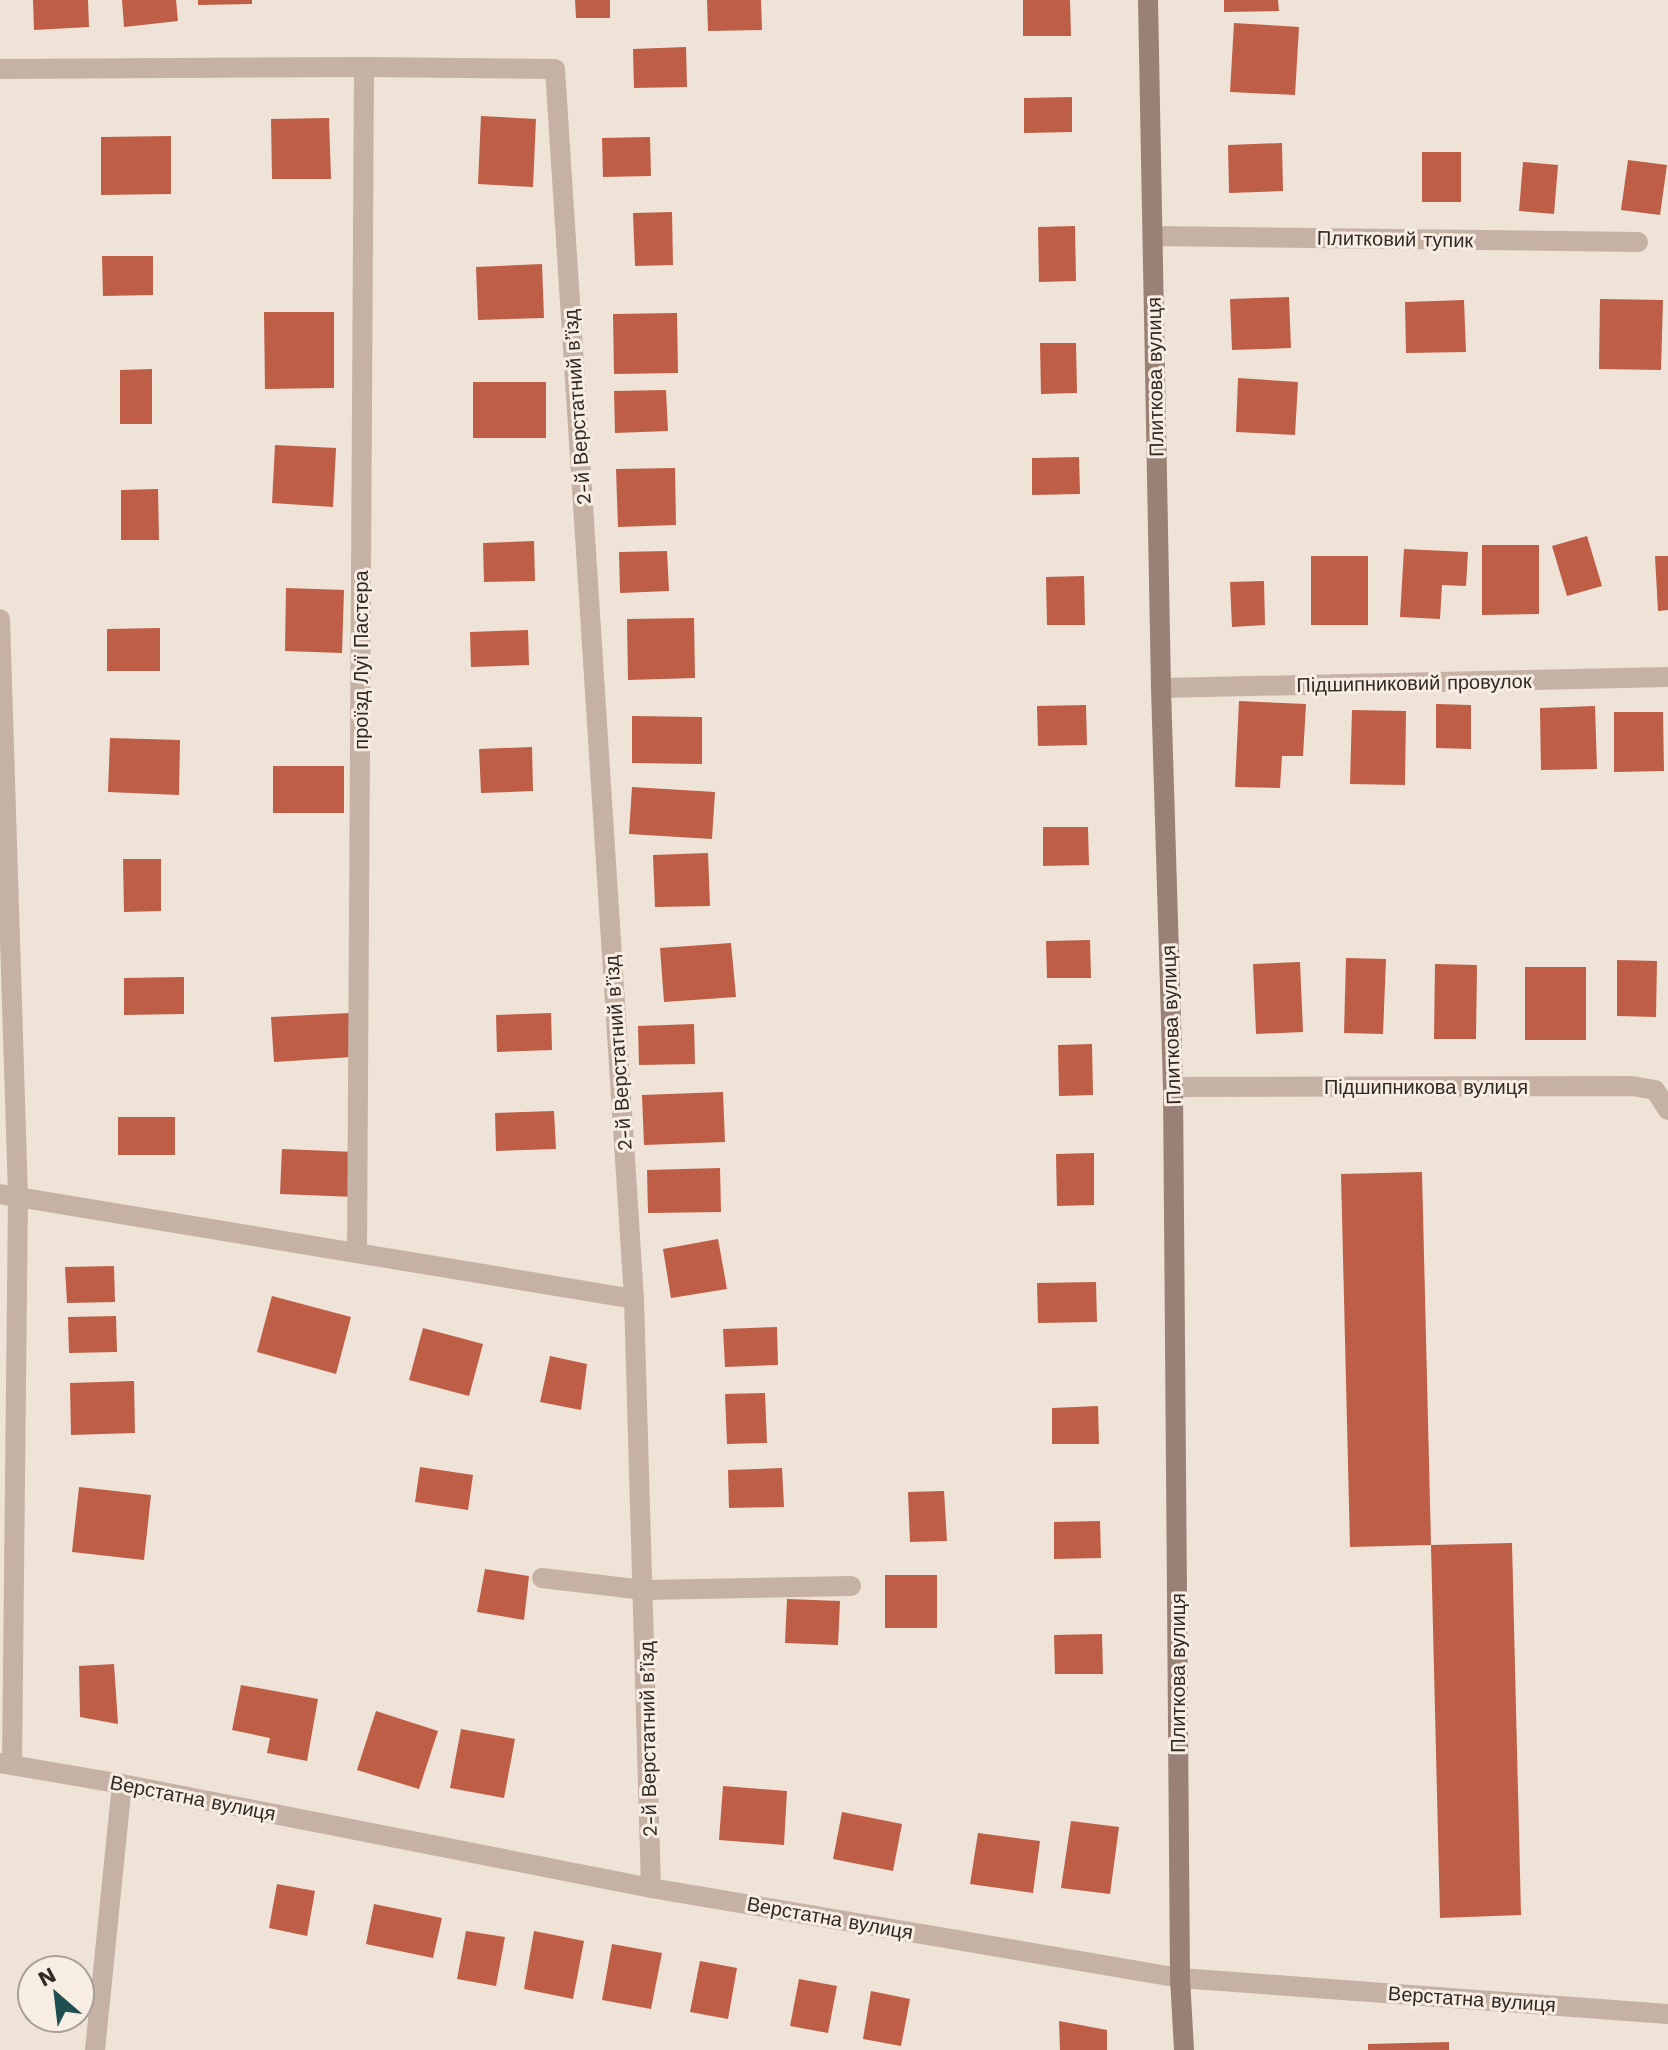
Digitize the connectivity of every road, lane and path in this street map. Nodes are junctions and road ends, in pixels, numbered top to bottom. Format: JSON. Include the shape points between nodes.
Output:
{"nodes":[{"id":1,"x":1148,"y":0,"type":"edge"},
{"id":2,"x":364,"y":67,"type":"junction"},
{"id":3,"x":0,"y":69,"type":"edge"},
{"id":4,"x":1153,"y":236,"type":"junction"},
{"id":5,"x":1638,"y":242,"type":"dead end"},
{"id":6,"x":0,"y":619,"type":"edge"},
{"id":7,"x":1668,"y":677,"type":"edge"},
{"id":8,"x":1161,"y":688,"type":"junction"},
{"id":9,"x":1173,"y":1087,"type":"junction"},
{"id":10,"x":1668,"y":1110,"type":"edge"},
{"id":11,"x":9,"y":1195,"type":"edge"},
{"id":12,"x":357,"y":1253,"type":"junction"},
{"id":13,"x":634,"y":1299,"type":"junction"},
{"id":14,"x":542,"y":1578,"type":"dead end"},
{"id":15,"x":851,"y":1586,"type":"dead end"},
{"id":16,"x":644,"y":1590,"type":"junction"},
{"id":17,"x":6,"y":1764,"type":"edge"},
{"id":18,"x":122,"y":1784,"type":"junction"},
{"id":19,"x":651,"y":1888,"type":"junction"},
{"id":20,"x":1180,"y":1978,"type":"junction"},
{"id":21,"x":1668,"y":2014,"type":"edge"},
{"id":22,"x":95,"y":2050,"type":"edge"},
{"id":23,"x":1184,"y":2050,"type":"edge"}],
"edges":[{"from":1,"to":4,"type":"street","name":"Плиткова вулиця"},
{"from":2,"to":3,"type":"street","name":"2-й Верстатний в’їзд"},
{"from":2,"to":12,"type":"street","name":"проїзд Луї Пастера"},
{"from":2,"to":13,"type":"street","name":"2-й Верстатний в’їзд","via":[[555,69]]},
{"from":4,"to":5,"type":"street","name":"Плитковий тупик"},
{"from":4,"to":8,"type":"street","name":"Плиткова вулиця"},
{"from":6,"to":11,"type":"street"},
{"from":7,"to":8,"type":"street","name":"Підшипниковий провулок"},
{"from":8,"to":9,"type":"street","name":"Плиткова вулиця"},
{"from":9,"to":10,"type":"street","name":"Підшипникова вулиця","via":[[1632,1086],[1655,1090]]},
{"from":9,"to":20,"type":"street","name":"Плиткова вулиця"},
{"from":11,"to":12,"type":"street"},
{"from":11,"to":17,"type":"street"},
{"from":12,"to":13,"type":"street"},
{"from":13,"to":16,"type":"street","name":"2-й Верстатний в’їзд"},
{"from":14,"to":16,"type":"street"},
{"from":15,"to":16,"type":"street"},
{"from":16,"to":19,"type":"street","name":"2-й Верстатний в’їзд"},
{"from":17,"to":18,"type":"street","name":"Верстатна вулиця"},
{"from":18,"to":19,"type":"street","name":"Верстатна вулиця"},
{"from":18,"to":22,"type":"street"},
{"from":19,"to":20,"type":"street","name":"Верстатна вулиця"},
{"from":20,"to":21,"type":"street","name":"Верстатна вулиця"},
{"from":20,"to":23,"type":"street","name":"Плиткова вулиця"}]}
